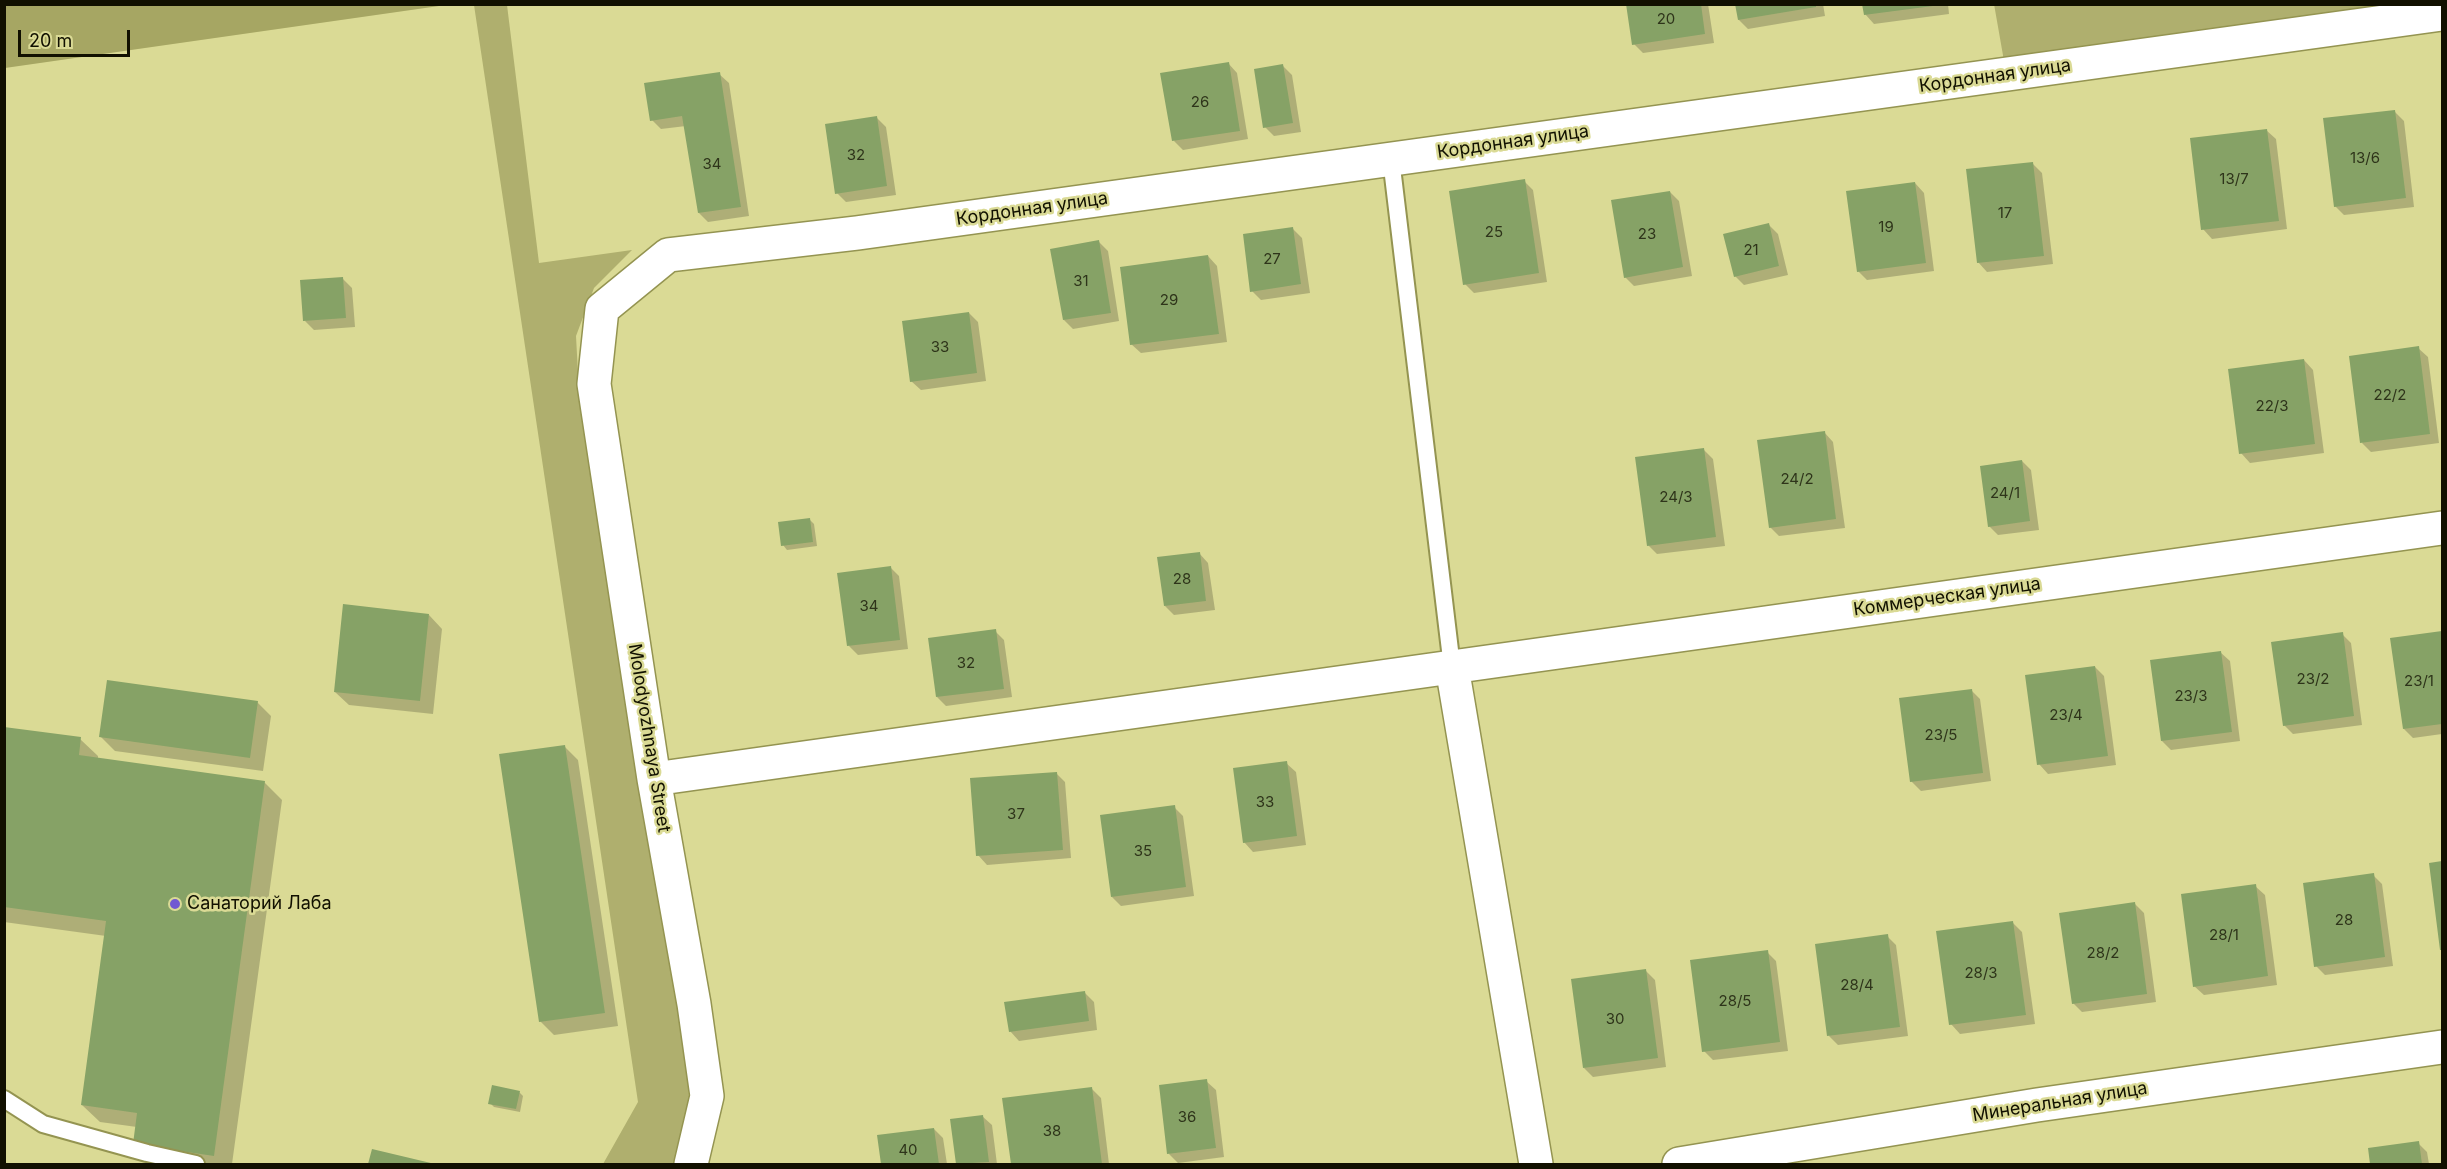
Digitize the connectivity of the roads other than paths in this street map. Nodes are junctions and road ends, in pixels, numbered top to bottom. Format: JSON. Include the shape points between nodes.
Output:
{"nodes":[{"id":1,"x":2442,"y":14,"type":"edge"},
{"id":2,"x":1391,"y":159,"type":"junction"},
{"id":3,"x":602,"y":309,"type":"joint"},
{"id":4,"x":2442,"y":528,"type":"edge"},
{"id":5,"x":1452,"y":667,"type":"junction"},
{"id":6,"x":654,"y":779,"type":"junction"},
{"id":7,"x":2442,"y":1047,"type":"edge"},
{"id":8,"x":4,"y":1099,"type":"edge"},
{"id":9,"x":196,"y":1164,"type":"edge"},
{"id":10,"x":691,"y":1164,"type":"edge"},
{"id":11,"x":1536,"y":1164,"type":"edge"},
{"id":12,"x":1679,"y":1164,"type":"edge"}],
"edges":[{"from":1,"to":2,"type":"street","name":"Кордонная улица"},
{"from":2,"to":3,"type":"street","name":"Кордонная улица","via":[[857,233],[668,255]]},
{"from":2,"to":5,"type":"lane"},
{"from":3,"to":6,"type":"street","name":"Molodyozhnaya Street","via":[[594,384]]},
{"from":4,"to":5,"type":"street","name":"Коммерческая улица"},
{"from":5,"to":6,"type":"street","name":"Коммерческая улица"},
{"from":5,"to":11,"type":"street"},
{"from":6,"to":10,"type":"street","name":"Molodyozhnaya Street","via":[[707,1096]]},
{"from":7,"to":12,"type":"street","name":"Минеральная улица","via":[[2037,1105]]},
{"from":8,"to":9,"type":"lane","via":[[43,1124]]}]}
